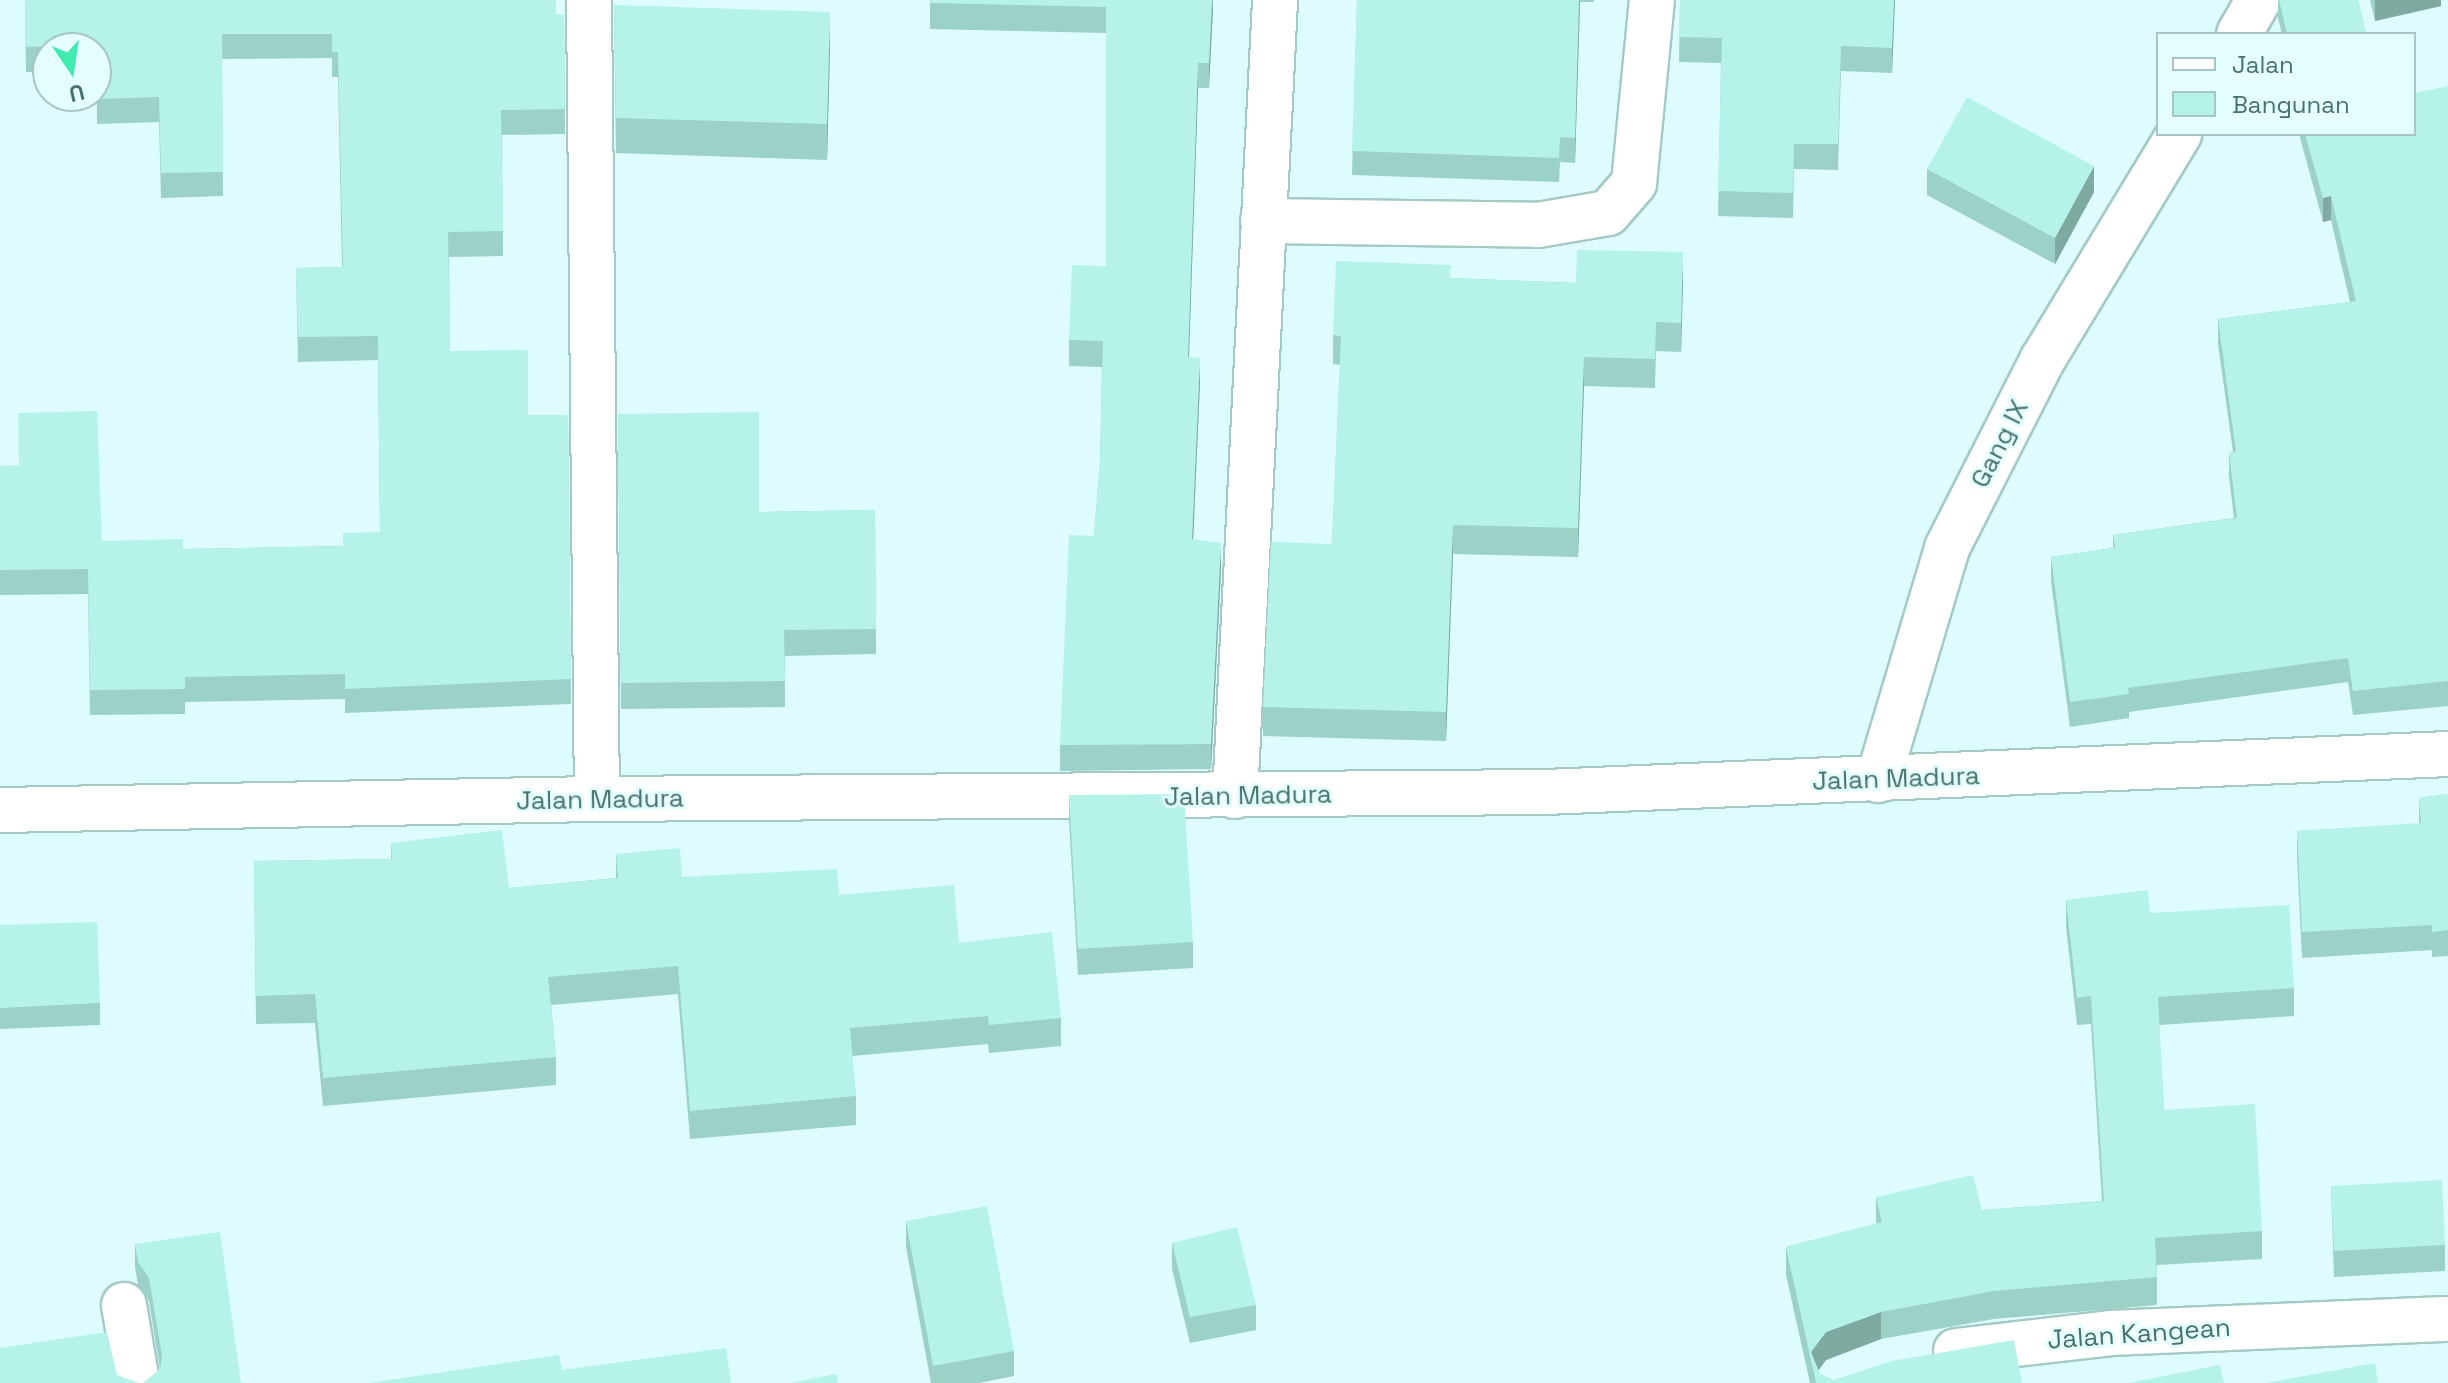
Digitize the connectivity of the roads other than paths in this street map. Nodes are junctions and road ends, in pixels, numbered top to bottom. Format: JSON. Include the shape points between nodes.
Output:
{"nodes":[{"id":1,"x":589,"y":0,"type":"edge"},
{"id":2,"x":1275,"y":0,"type":"edge"},
{"id":3,"x":1652,"y":0,"type":"edge"},
{"id":4,"x":2259,"y":0,"type":"edge"},
{"id":5,"x":2240,"y":32,"type":"edge"},
{"id":6,"x":2178,"y":136,"type":"edge"},
{"id":7,"x":1263,"y":221,"type":"junction"},
{"id":8,"x":2448,"y":754,"type":"edge"},
{"id":9,"x":1878,"y":780,"type":"junction"},
{"id":10,"x":1235,"y":796,"type":"junction"},
{"id":11,"x":597,"y":799,"type":"junction"},
{"id":12,"x":0,"y":810,"type":"edge"},
{"id":13,"x":124,"y":1305,"type":"dead end"},
{"id":14,"x":2448,"y":1319,"type":"edge"},
{"id":15,"x":1913,"y":1359,"type":"edge"},
{"id":16,"x":137,"y":1383,"type":"edge"}],
"edges":[{"from":1,"to":11,"type":"street"},
{"from":2,"to":7,"type":"street"},
{"from":3,"to":7,"type":"street","via":[[1634,183],[1608,213],[1538,225]]},
{"from":4,"to":5,"type":"street"},
{"from":6,"to":9,"type":"street","name":"Gang IX","via":[[2043,359],[1947,548]]},
{"from":7,"to":10,"type":"street"},
{"from":8,"to":9,"type":"street","name":"Jalan Madura"},
{"from":9,"to":10,"type":"street","name":"Jalan Madura"},
{"from":10,"to":11,"type":"street","name":"Jalan Madura"},
{"from":11,"to":12,"type":"street","name":"Jalan Madura"},
{"from":13,"to":16,"type":"street"},
{"from":14,"to":15,"type":"street","name":"Jalan Kangean","via":[[2111,1333]]}]}
